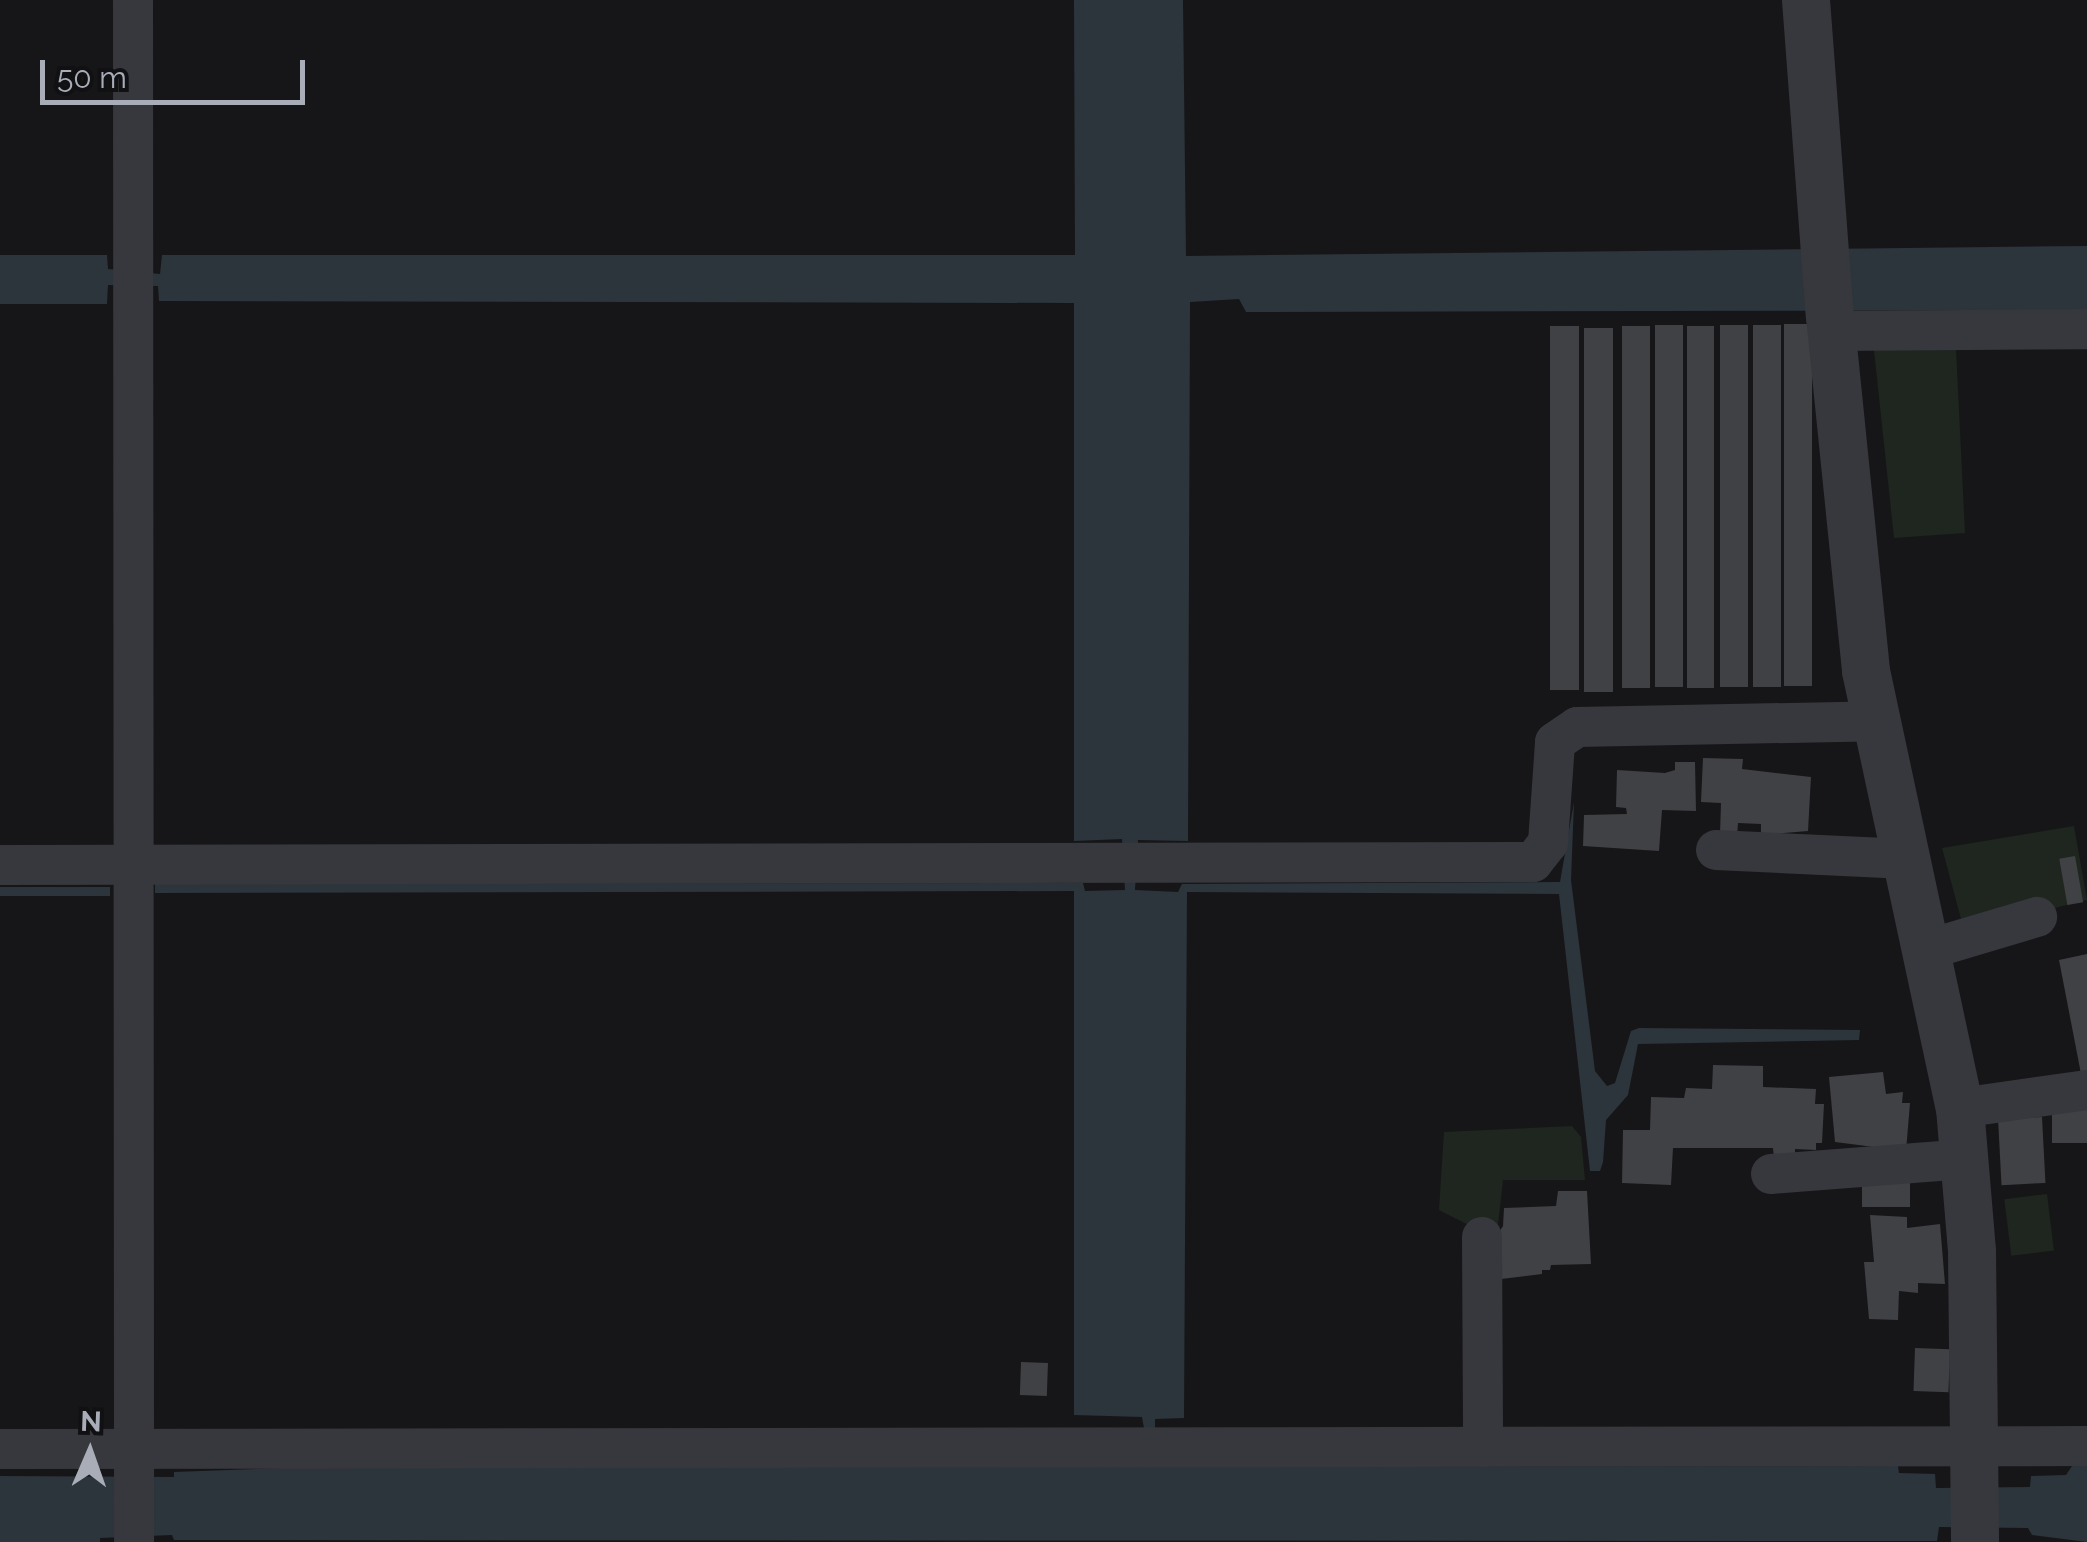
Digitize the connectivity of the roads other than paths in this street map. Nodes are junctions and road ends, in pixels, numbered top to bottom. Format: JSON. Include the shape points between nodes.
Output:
{"nodes":[{"id":1,"x":133,"y":0,"type":"edge"},
{"id":2,"x":1806,"y":0,"type":"edge"},
{"id":3,"x":1831,"y":324,"type":"junction"},
{"id":4,"x":2087,"y":329,"type":"edge"},
{"id":5,"x":1876,"y":721,"type":"junction"},
{"id":6,"x":1716,"y":850,"type":"dead end"},
{"id":7,"x":1906,"y":859,"type":"junction"},
{"id":8,"x":0,"y":865,"type":"edge"},
{"id":9,"x":136,"y":865,"type":"junction"},
{"id":10,"x":2038,"y":917,"type":"dead end"},
{"id":11,"x":1926,"y":950,"type":"junction"},
{"id":12,"x":2087,"y":1090,"type":"edge"},
{"id":13,"x":1960,"y":1108,"type":"junction"},
{"id":14,"x":1964,"y":1158,"type":"junction"},
{"id":15,"x":1770,"y":1174,"type":"dead end"},
{"id":16,"x":1482,"y":1237,"type":"dead end"},
{"id":17,"x":1976,"y":1446,"type":"junction"},
{"id":18,"x":2087,"y":1446,"type":"edge"},
{"id":19,"x":1483,"y":1448,"type":"junction"},
{"id":20,"x":0,"y":1449,"type":"edge"},
{"id":21,"x":134,"y":1462,"type":"junction"},
{"id":22,"x":134,"y":1542,"type":"edge"},
{"id":23,"x":1974,"y":1542,"type":"edge"}],
"edges":[{"from":1,"to":9,"type":"street"},
{"from":2,"to":3,"type":"street"},
{"from":3,"to":4,"type":"street"},
{"from":3,"to":5,"type":"street"},
{"from":5,"to":7,"type":"street"},
{"from":5,"to":9,"type":"street","via":[[1577,727],[1556,742],[1548,843],[1533,862]]},
{"from":6,"to":7,"type":"street"},
{"from":7,"to":11,"type":"street"},
{"from":8,"to":9,"type":"street"},
{"from":9,"to":21,"type":"street"},
{"from":10,"to":11,"type":"street"},
{"from":11,"to":13,"type":"street"},
{"from":12,"to":13,"type":"street"},
{"from":13,"to":14,"type":"street"},
{"from":14,"to":15,"type":"street"},
{"from":14,"to":17,"type":"street"},
{"from":16,"to":19,"type":"street"},
{"from":17,"to":18,"type":"street"},
{"from":17,"to":19,"type":"street"},
{"from":17,"to":23,"type":"street"},
{"from":19,"to":21,"type":"street"},
{"from":20,"to":21,"type":"street"},
{"from":21,"to":22,"type":"street"}]}
